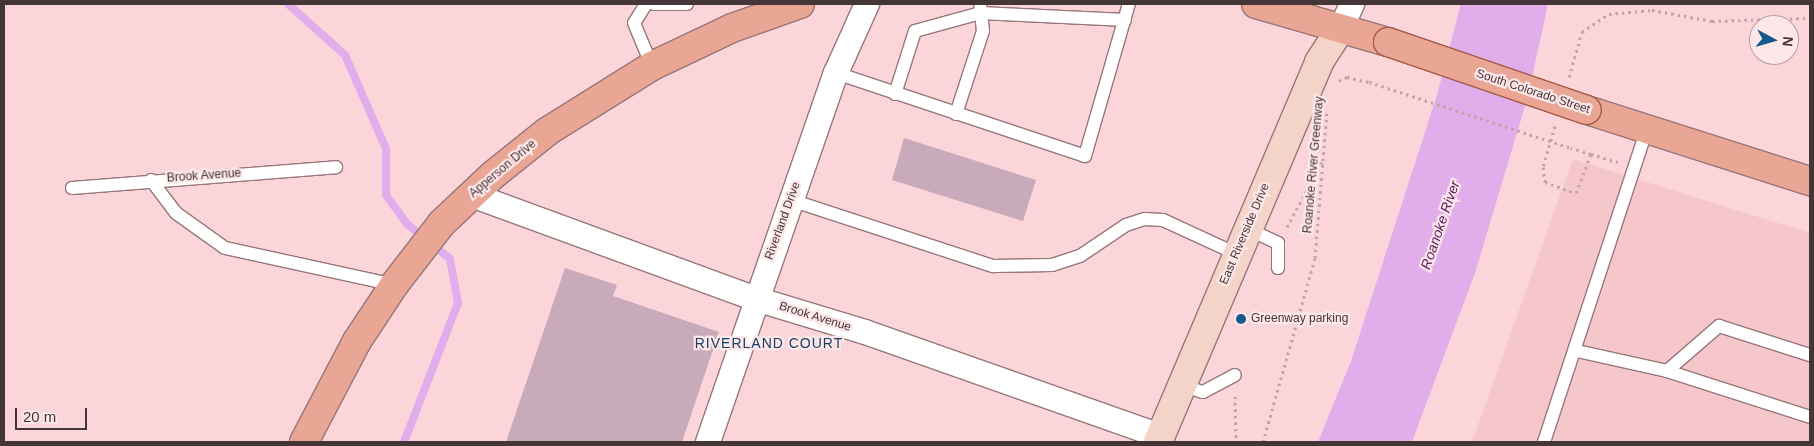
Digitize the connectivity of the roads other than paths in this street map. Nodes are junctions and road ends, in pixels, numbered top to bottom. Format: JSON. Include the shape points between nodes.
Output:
{"nodes":[{"id":1,"x":646,"y":4,"type":"edge"},
{"id":2,"x":654,"y":4,"type":"edge"},
{"id":3,"x":687,"y":4,"type":"edge"},
{"id":4,"x":800,"y":4,"type":"edge"},
{"id":5,"x":867,"y":4,"type":"edge"},
{"id":6,"x":1129,"y":4,"type":"edge"},
{"id":7,"x":1256,"y":4,"type":"edge"},
{"id":8,"x":1352,"y":4,"type":"edge"},
{"id":9,"x":981,"y":8,"type":"edge"},
{"id":10,"x":1125,"y":20,"type":"junction"},
{"id":11,"x":1340,"y":30,"type":"junction"},
{"id":12,"x":652,"y":66,"type":"junction"},
{"id":13,"x":836,"y":73,"type":"junction"},
{"id":14,"x":895,"y":94,"type":"junction"},
{"id":15,"x":956,"y":114,"type":"junction"},
{"id":16,"x":1647,"y":128,"type":"junction"},
{"id":17,"x":336,"y":167,"type":"dead end"},
{"id":18,"x":151,"y":180,"type":"junction"},
{"id":19,"x":1810,"y":181,"type":"edge"},
{"id":20,"x":72,"y":188,"type":"dead end"},
{"id":21,"x":472,"y":195,"type":"junction"},
{"id":22,"x":791,"y":200,"type":"junction"},
{"id":23,"x":1242,"y":241,"type":"junction"},
{"id":24,"x":1278,"y":268,"type":"dead end"},
{"id":25,"x":394,"y":285,"type":"junction"},
{"id":26,"x":756,"y":299,"type":"junction"},
{"id":27,"x":1577,"y":351,"type":"junction"},
{"id":28,"x":1810,"y":355,"type":"edge"},
{"id":29,"x":1667,"y":371,"type":"junction"},
{"id":30,"x":1235,"y":375,"type":"dead end"},
{"id":31,"x":1181,"y":385,"type":"junction"},
{"id":32,"x":1810,"y":417,"type":"edge"},
{"id":33,"x":1159,"y":439,"type":"edge"},
{"id":34,"x":304,"y":442,"type":"edge"},
{"id":35,"x":708,"y":442,"type":"edge"},
{"id":36,"x":1544,"y":442,"type":"edge"}],
"edges":[{"from":1,"to":12,"type":"lane","via":[[634,22]]},
{"from":2,"to":3,"type":"lane"},
{"from":4,"to":12,"type":"main road","name":"Apperson Drive","via":[[732,28]]},
{"from":5,"to":13,"type":"street","name":"Riverland Drive"},
{"from":6,"to":10,"type":"lane"},
{"from":7,"to":11,"type":"main road","name":"South Colorado Street"},
{"from":8,"to":11,"type":"street"},
{"from":9,"to":10,"type":"lane"},
{"from":9,"to":14,"type":"lane","via":[[915,31]]},
{"from":9,"to":15,"type":"lane","via":[[983,30]]},
{"from":10,"to":15,"type":"lane","via":[[1085,156]]},
{"from":11,"to":16,"type":"main road","name":"South Colorado Street","bridge":true,"via":[[1388,42]]},
{"from":11,"to":23,"type":"street","name":"East Riverside Drive","via":[[1319,62]]},
{"from":12,"to":21,"type":"main road","name":"Apperson Drive","via":[[548,131]]},
{"from":13,"to":14,"type":"lane"},
{"from":13,"to":22,"type":"street","name":"Riverland Drive"},
{"from":14,"to":15,"type":"lane"},
{"from":16,"to":19,"type":"main road","name":"South Colorado Street"},
{"from":16,"to":27,"type":"lane"},
{"from":17,"to":18,"type":"lane","name":"Brook Avenue"},
{"from":18,"to":20,"type":"lane","name":"Brook Avenue"},
{"from":18,"to":25,"type":"lane","via":[[176,213],[225,248]]},
{"from":21,"to":25,"type":"main road","name":"Apperson Drive","via":[[442,223]]},
{"from":21,"to":26,"type":"street","name":"Brook Avenue"},
{"from":22,"to":23,"type":"lane","via":[[993,266],[1052,265],[1080,256],[1126,225],[1144,220],[1162,220]]},
{"from":22,"to":26,"type":"street","name":"Riverland Drive"},
{"from":23,"to":24,"type":"lane","via":[[1278,243]]},
{"from":23,"to":31,"type":"street","name":"East Riverside Drive"},
{"from":25,"to":34,"type":"main road","name":"Apperson Drive","via":[[357,341]]},
{"from":26,"to":33,"type":"street","name":"Brook Avenue","via":[[865,332]]},
{"from":26,"to":35,"type":"street","name":"Riverland Drive"},
{"from":27,"to":29,"type":"lane"},
{"from":27,"to":36,"type":"lane"},
{"from":28,"to":29,"type":"lane","via":[[1719,326]]},
{"from":29,"to":32,"type":"lane"},
{"from":30,"to":31,"type":"lane","via":[[1225,384],[1203,392]]},
{"from":31,"to":33,"type":"street","name":"East Riverside Drive"}]}
